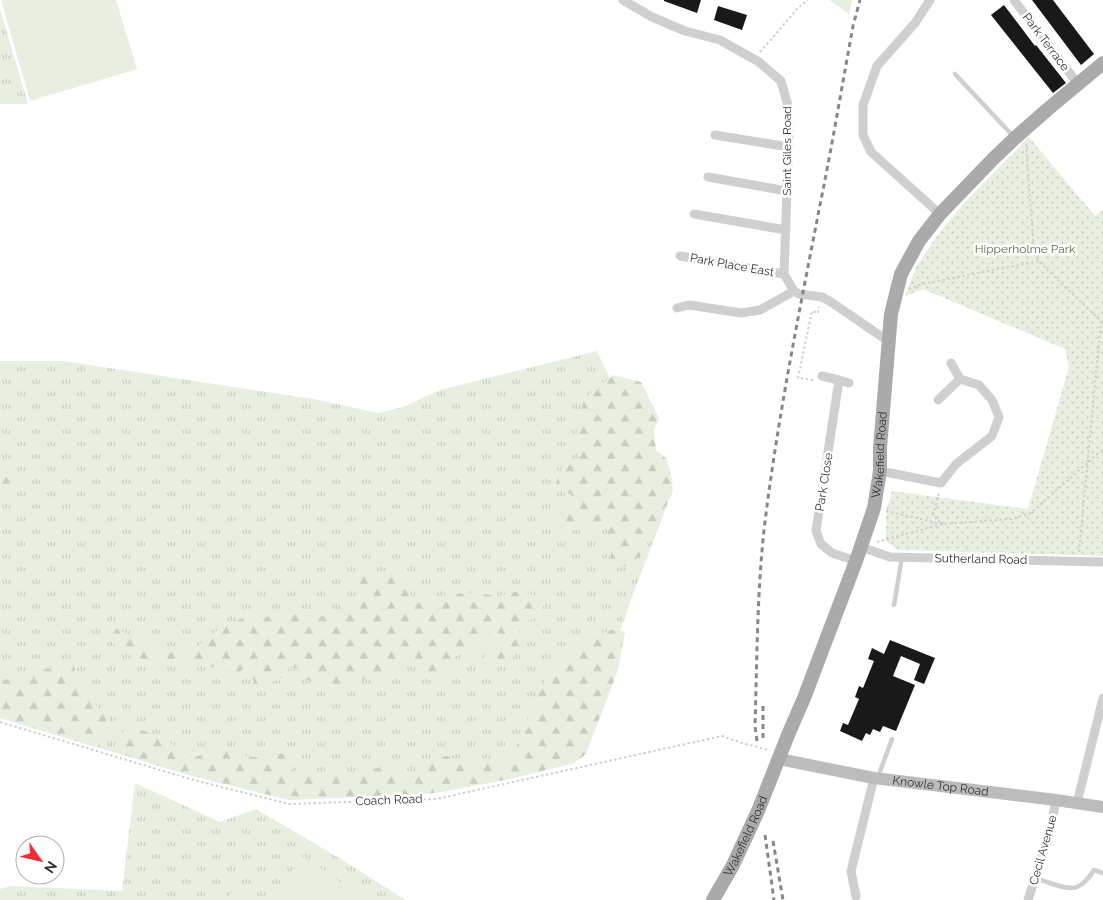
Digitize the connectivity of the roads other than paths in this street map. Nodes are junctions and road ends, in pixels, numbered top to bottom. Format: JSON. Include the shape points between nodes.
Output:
{"nodes":[{"id":1,"x":623,"y":0,"type":"edge"},
{"id":2,"x":930,"y":0,"type":"edge"},
{"id":3,"x":1014,"y":0,"type":"edge"},
{"id":4,"x":1103,"y":64,"type":"edge"},
{"id":5,"x":955,"y":74,"type":"dead end"},
{"id":6,"x":1078,"y":84,"type":"junction"},
{"id":7,"x":1020,"y":134,"type":"junction"},
{"id":8,"x":716,"y":135,"type":"dead end"},
{"id":9,"x":789,"y":147,"type":"junction"},
{"id":10,"x":708,"y":177,"type":"dead end"},
{"id":11,"x":787,"y":191,"type":"junction"},
{"id":12,"x":694,"y":214,"type":"dead end"},
{"id":13,"x":940,"y":214,"type":"junction"},
{"id":14,"x":786,"y":230,"type":"junction"},
{"id":15,"x":680,"y":256,"type":"dead end"},
{"id":16,"x":784,"y":274,"type":"junction"},
{"id":17,"x":794,"y":291,"type":"junction"},
{"id":18,"x":676,"y":308,"type":"dead end"},
{"id":19,"x":888,"y":341,"type":"junction"},
{"id":20,"x":951,"y":363,"type":"dead end"},
{"id":21,"x":822,"y":376,"type":"road end"},
{"id":22,"x":960,"y":379,"type":"junction"},
{"id":23,"x":839,"y":380,"type":"junction"},
{"id":24,"x":849,"y":383,"type":"dead end"},
{"id":25,"x":938,"y":400,"type":"dead end"},
{"id":26,"x":880,"y":471,"type":"junction"},
{"id":27,"x":861,"y":547,"type":"junction"},
{"id":28,"x":902,"y":557,"type":"junction"},
{"id":29,"x":856,"y":561,"type":"junction"},
{"id":30,"x":1103,"y":562,"type":"edge"},
{"id":31,"x":894,"y":605,"type":"dead end"},
{"id":32,"x":1103,"y":698,"type":"edge"},
{"id":33,"x":1099,"y":728,"type":"edge"},
{"id":34,"x":892,"y":739,"type":"dead end"},
{"id":35,"x":780,"y":756,"type":"junction"},
{"id":36,"x":876,"y":778,"type":"junction"},
{"id":37,"x":1056,"y":800,"type":"junction"},
{"id":38,"x":1077,"y":803,"type":"junction"},
{"id":39,"x":1103,"y":807,"type":"edge"},
{"id":40,"x":1103,"y":873,"type":"edge"},
{"id":41,"x":1035,"y":878,"type":"junction"},
{"id":42,"x":856,"y":896,"type":"dead end"},
{"id":43,"x":713,"y":900,"type":"edge"},
{"id":44,"x":1028,"y":900,"type":"edge"}],
"edges":[{"from":1,"to":9,"type":"street","name":"Saint Giles Road","via":[[685,31],[720,40],[759,62],[781,81],[788,106]]},
{"from":2,"to":13,"type":"street","via":[[877,66],[863,105],[863,136],[871,152]]},
{"from":3,"to":6,"type":"street","name":"Park Terrace"},
{"from":4,"to":6,"type":"main road","name":"Wakefield Road"},
{"from":5,"to":7,"type":"lane"},
{"from":6,"to":7,"type":"main road","name":"Wakefield Road"},
{"from":7,"to":13,"type":"main road","name":"Wakefield Road"},
{"from":8,"to":9,"type":"street"},
{"from":9,"to":11,"type":"street","name":"Saint Giles Road"},
{"from":10,"to":11,"type":"street"},
{"from":11,"to":14,"type":"street","name":"Saint Giles Road"},
{"from":12,"to":14,"type":"street"},
{"from":13,"to":19,"type":"main road","name":"Wakefield Road","via":[[901,274]]},
{"from":14,"to":16,"type":"street","name":"Saint Giles Road"},
{"from":15,"to":16,"type":"street","name":"Park Place East"},
{"from":16,"to":17,"type":"street"},
{"from":17,"to":18,"type":"street","via":[[760,310],[741,314],[689,305]]},
{"from":17,"to":19,"type":"street","via":[[822,297]]},
{"from":19,"to":26,"type":"main road","name":"Wakefield Road"},
{"from":20,"to":22,"type":"street"},
{"from":21,"to":23,"type":"street"},
{"from":22,"to":25,"type":"street"},
{"from":22,"to":26,"type":"street","via":[[979,385],[992,400],[999,417],[992,436],[956,464],[941,483]]},
{"from":23,"to":24,"type":"street"},
{"from":23,"to":29,"type":"street","name":"Park Close","via":[[816,532],[821,544],[832,553]]},
{"from":26,"to":27,"type":"main road","name":"Wakefield Road","via":[[874,508]]},
{"from":27,"to":28,"type":"street","name":"Sutherland Road","via":[[890,557]]},
{"from":27,"to":29,"type":"main road","name":"Wakefield Road"},
{"from":28,"to":30,"type":"street","name":"Sutherland Road"},
{"from":28,"to":31,"type":"lane"},
{"from":29,"to":35,"type":"main road","name":"Wakefield Road"},
{"from":32,"to":33,"type":"street"},
{"from":33,"to":38,"type":"street"},
{"from":34,"to":36,"type":"lane"},
{"from":35,"to":36,"type":"street","name":"Knowle Top Road"},
{"from":35,"to":43,"type":"main road","name":"Wakefield Road","via":[[733,866]]},
{"from":36,"to":37,"type":"street","name":"Knowle Top Road"},
{"from":36,"to":42,"type":"street","via":[[851,872]]},
{"from":37,"to":38,"type":"street","name":"Knowle Top Road"},
{"from":37,"to":41,"type":"street","name":"Cecil Avenue"},
{"from":38,"to":39,"type":"street","name":"Knowle Top Road"},
{"from":40,"to":41,"type":"lane","via":[[1094,870],[1084,882],[1068,889]]},
{"from":41,"to":44,"type":"street","name":"Cecil Avenue"}]}
